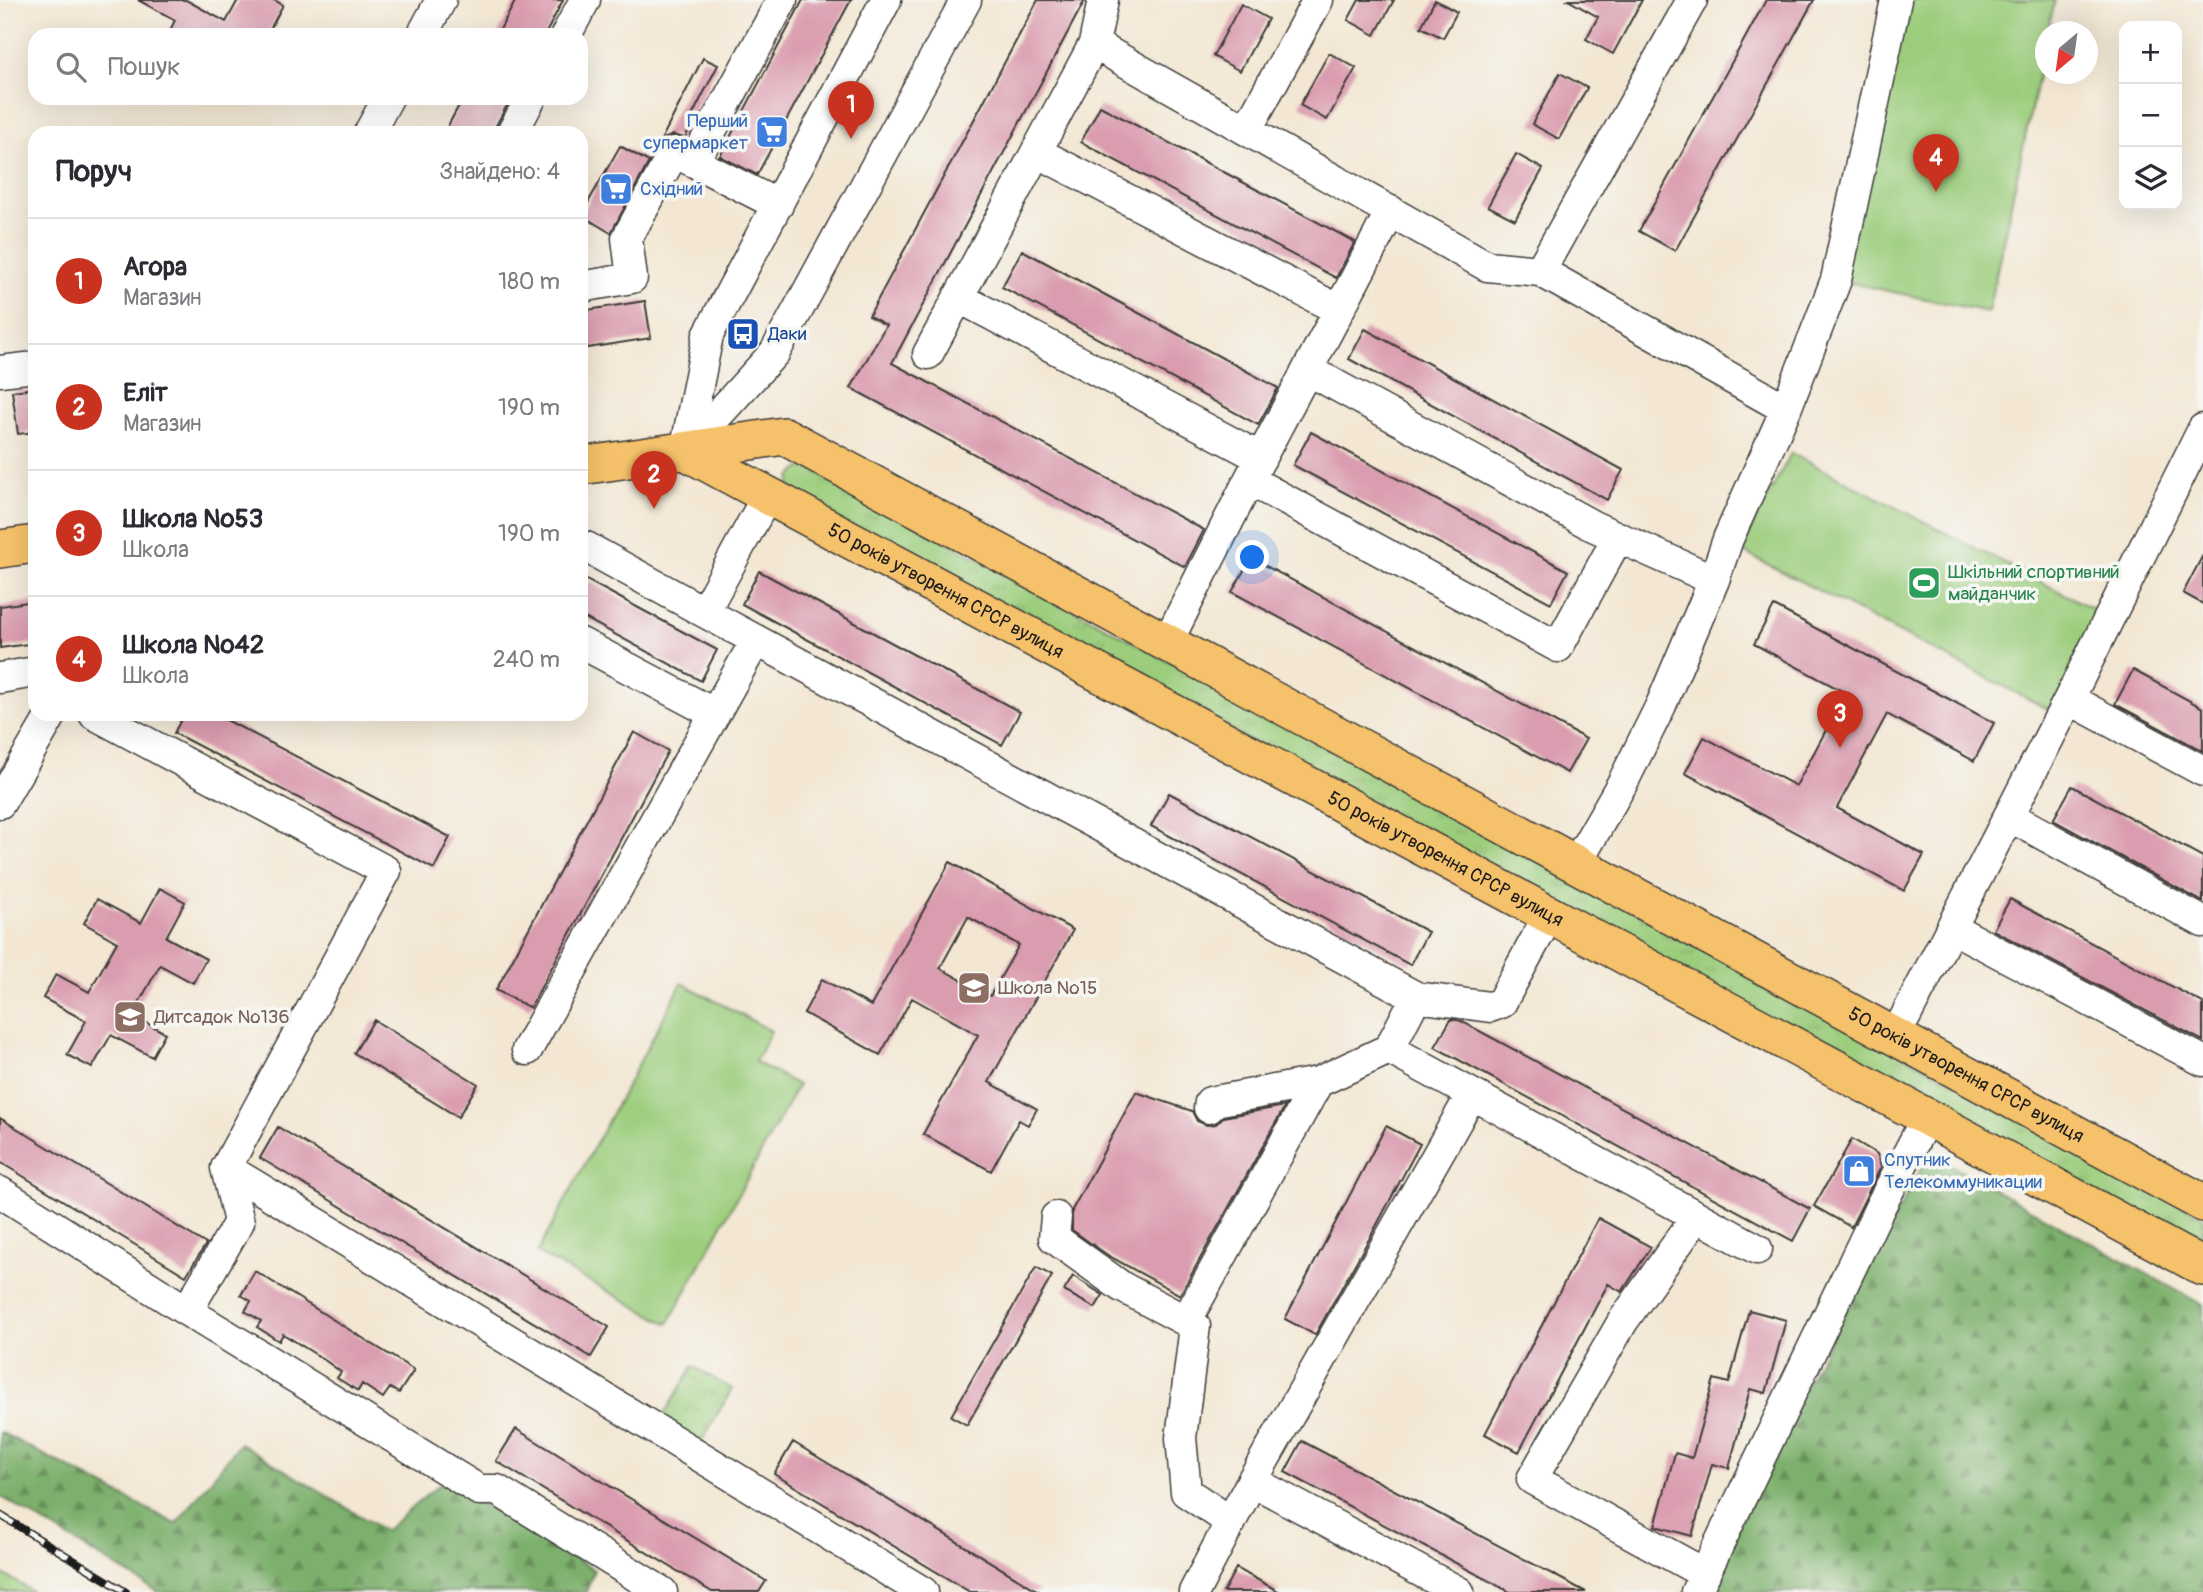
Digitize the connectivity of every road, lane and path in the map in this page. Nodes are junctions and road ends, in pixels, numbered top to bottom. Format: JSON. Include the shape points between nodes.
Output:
{"nodes":[{"id":1,"x":441,"y":0,"type":"edge"},
{"id":2,"x":585,"y":0,"type":"edge"},
{"id":3,"x":782,"y":0,"type":"edge"},
{"id":4,"x":886,"y":0,"type":"edge"},
{"id":5,"x":966,"y":0,"type":"edge"},
{"id":6,"x":1103,"y":0,"type":"edge"},
{"id":7,"x":1318,"y":0,"type":"edge"},
{"id":8,"x":1692,"y":0,"type":"edge"},
{"id":9,"x":1896,"y":0,"type":"edge"},
{"id":10,"x":426,"y":28,"type":"edge"},
{"id":11,"x":570,"y":28,"type":"edge"},
{"id":12,"x":1094,"y":44,"type":"junction"},
{"id":13,"x":384,"y":105,"type":"edge"},
{"id":14,"x":527,"y":105,"type":"edge"},
{"id":15,"x":373,"y":126,"type":"edge"},
{"id":16,"x":516,"y":126,"type":"edge"},
{"id":17,"x":1247,"y":129,"type":"junction"},
{"id":18,"x":1037,"y":152,"type":"junction"},
{"id":19,"x":694,"y":162,"type":"junction"},
{"id":20,"x":778,"y":205,"type":"junction"},
{"id":21,"x":1391,"y":211,"type":"junction"},
{"id":22,"x":1540,"y":271,"type":"junction"},
{"id":23,"x":588,"y":286,"type":"edge"},
{"id":24,"x":958,"y":297,"type":"junction"},
{"id":25,"x":1339,"y":310,"type":"junction"},
{"id":26,"x":928,"y":354,"type":"dead end"},
{"id":27,"x":28,"y":368,"type":"edge"},
{"id":28,"x":1308,"y":370,"type":"junction"},
{"id":29,"x":0,"y":372,"type":"edge"},
{"id":30,"x":1786,"y":409,"type":"junction"},
{"id":31,"x":2203,"y":429,"type":"edge"},
{"id":32,"x":685,"y":451,"type":"junction"},
{"id":33,"x":588,"y":465,"type":"edge"},
{"id":34,"x":1255,"y":469,"type":"junction"},
{"id":35,"x":768,"y":496,"type":"junction"},
{"id":36,"x":1618,"y":537,"type":"junction"},
{"id":37,"x":28,"y":545,"type":"edge"},
{"id":38,"x":588,"y":548,"type":"edge"},
{"id":39,"x":0,"y":549,"type":"edge"},
{"id":40,"x":1714,"y":580,"type":"junction"},
{"id":41,"x":704,"y":612,"type":"junction"},
{"id":42,"x":756,"y":640,"type":"junction"},
{"id":43,"x":1167,"y":643,"type":"junction"},
{"id":44,"x":588,"y":647,"type":"edge"},
{"id":45,"x":2069,"y":699,"type":"junction"},
{"id":46,"x":715,"y":714,"type":"junction"},
{"id":47,"x":48,"y":721,"type":"edge"},
{"id":48,"x":107,"y":721,"type":"edge"},
{"id":49,"x":2203,"y":771,"type":"edge"},
{"id":50,"x":0,"y":803,"type":"edge"},
{"id":51,"x":2009,"y":816,"type":"junction"},
{"id":52,"x":1576,"y":864,"type":"junction"},
{"id":53,"x":1549,"y":915,"type":"junction"},
{"id":54,"x":2203,"y":922,"type":"edge"},
{"id":55,"x":1952,"y":928,"type":"junction"},
{"id":56,"x":1416,"y":997,"type":"junction"},
{"id":57,"x":1895,"y":1037,"type":"junction"},
{"id":58,"x":1389,"y":1049,"type":"junction"},
{"id":59,"x":527,"y":1050,"type":"dead end"},
{"id":60,"x":2203,"y":1060,"type":"edge"},
{"id":61,"x":1318,"y":1082,"type":"junction"},
{"id":62,"x":1472,"y":1094,"type":"junction"},
{"id":63,"x":1209,"y":1108,"type":"dead end"},
{"id":64,"x":1927,"y":1117,"type":"junction"},
{"id":65,"x":226,"y":1168,"type":"junction"},
{"id":66,"x":0,"y":1192,"type":"edge"},
{"id":67,"x":2203,"y":1203,"type":"edge"},
{"id":68,"x":1697,"y":1216,"type":"junction"},
{"id":69,"x":1056,"y":1217,"type":"dead end"},
{"id":70,"x":1757,"y":1249,"type":"dead end"},
{"id":71,"x":2203,"y":1268,"type":"edge"},
{"id":72,"x":187,"y":1311,"type":"junction"},
{"id":73,"x":1195,"y":1326,"type":"dead end"},
{"id":74,"x":1252,"y":1481,"type":"junction"},
{"id":75,"x":1231,"y":1522,"type":"junction"},
{"id":76,"x":1700,"y":1583,"type":"edge"},
{"id":77,"x":662,"y":1592,"type":"edge"},
{"id":78,"x":923,"y":1592,"type":"edge"},
{"id":79,"x":1194,"y":1592,"type":"edge"},
{"id":80,"x":1459,"y":1592,"type":"edge"}],
"edges":[{"from":1,"to":10,"type":"street"},
{"from":2,"to":11,"type":"street"},
{"from":3,"to":19,"type":"street"},
{"from":4,"to":20,"type":"street"},
{"from":5,"to":32,"type":"street","via":[[775,352]]},
{"from":6,"to":12,"type":"street"},
{"from":7,"to":17,"type":"street"},
{"from":8,"to":22,"type":"street"},
{"from":9,"to":30,"type":"street","via":[[1836,279]]},
{"from":12,"to":17,"type":"street"},
{"from":12,"to":18,"type":"street"},
{"from":13,"to":15,"type":"street"},
{"from":14,"to":16,"type":"street"},
{"from":17,"to":21,"type":"street"},
{"from":18,"to":24,"type":"street"},
{"from":18,"to":25,"type":"street"},
{"from":19,"to":20,"type":"street"},
{"from":19,"to":23,"type":"street","via":[[674,152],[627,238],[632,278]]},
{"from":20,"to":32,"type":"street","via":[[708,335]]},
{"from":21,"to":22,"type":"street","via":[[1487,266]]},
{"from":21,"to":25,"type":"street"},
{"from":22,"to":30,"type":"street"},
{"from":24,"to":26,"type":"street"},
{"from":24,"to":34,"type":"street"},
{"from":25,"to":28,"type":"street"},
{"from":27,"to":29,"type":"street"},
{"from":28,"to":34,"type":"street"},
{"from":28,"to":36,"type":"street"},
{"from":30,"to":40,"type":"street"},
{"from":31,"to":45,"type":"street"},
{"from":32,"to":33,"type":"main road","name":"50 років утворення СРСР вулиця"},
{"from":32,"to":35,"type":"main road","name":"50 років утворення СРСР вулиця"},
{"from":32,"to":43,"type":"main road","name":"50 років утворення СРСР вулиця","via":[[784,436]]},
{"from":34,"to":36,"type":"street","via":[[1558,647]]},
{"from":34,"to":43,"type":"street"},
{"from":35,"to":41,"type":"street"},
{"from":35,"to":53,"type":"main road","name":"50 років утворення СРСР вулиця"},
{"from":36,"to":40,"type":"street"},
{"from":37,"to":39,"type":"main road"},
{"from":38,"to":41,"type":"street"},
{"from":40,"to":52,"type":"street","via":[[1661,705]]},
{"from":41,"to":42,"type":"street"},
{"from":42,"to":46,"type":"street"},
{"from":42,"to":56,"type":"street"},
{"from":43,"to":52,"type":"main road","name":"50 років утворення СРСР вулиця"},
{"from":44,"to":46,"type":"street"},
{"from":45,"to":49,"type":"street"},
{"from":45,"to":51,"type":"street"},
{"from":46,"to":59,"type":"street"},
{"from":47,"to":50,"type":"street"},
{"from":48,"to":65,"type":"street","via":[[386,871]]},
{"from":51,"to":54,"type":"street"},
{"from":51,"to":55,"type":"street"},
{"from":52,"to":57,"type":"main road","name":"50 років утворення СРСР вулиця"},
{"from":53,"to":56,"type":"street","via":[[1501,1003],[1490,1007]]},
{"from":53,"to":64,"type":"main road","name":"50 років утворення СРСР вулиця"},
{"from":55,"to":57,"type":"street"},
{"from":55,"to":60,"type":"street"},
{"from":56,"to":58,"type":"street"},
{"from":57,"to":67,"type":"main road","name":"50 років утворення СРСР вулиця"},
{"from":58,"to":61,"type":"street"},
{"from":58,"to":62,"type":"street"},
{"from":61,"to":63,"type":"street","via":[[1210,1102]]},
{"from":61,"to":69,"type":"street","via":[[1186,1321],[1122,1287],[1054,1238]]},
{"from":62,"to":68,"type":"street"},
{"from":62,"to":74,"type":"street"},
{"from":64,"to":71,"type":"main road","name":"50 років утворення СРСР вулиця"},
{"from":64,"to":76,"type":"street"},
{"from":65,"to":72,"type":"street","via":[[239,1222]]},
{"from":65,"to":78,"type":"street"},
{"from":66,"to":72,"type":"street"},
{"from":68,"to":70,"type":"street"},
{"from":68,"to":76,"type":"street","via":[[1623,1321],[1532,1479]]},
{"from":72,"to":77,"type":"street","via":[[479,1490],[496,1490]]},
{"from":73,"to":75,"type":"street","via":[[1181,1438],[1186,1492]]},
{"from":74,"to":75,"type":"street"},
{"from":74,"to":80,"type":"street"},
{"from":75,"to":79,"type":"street"}]}
